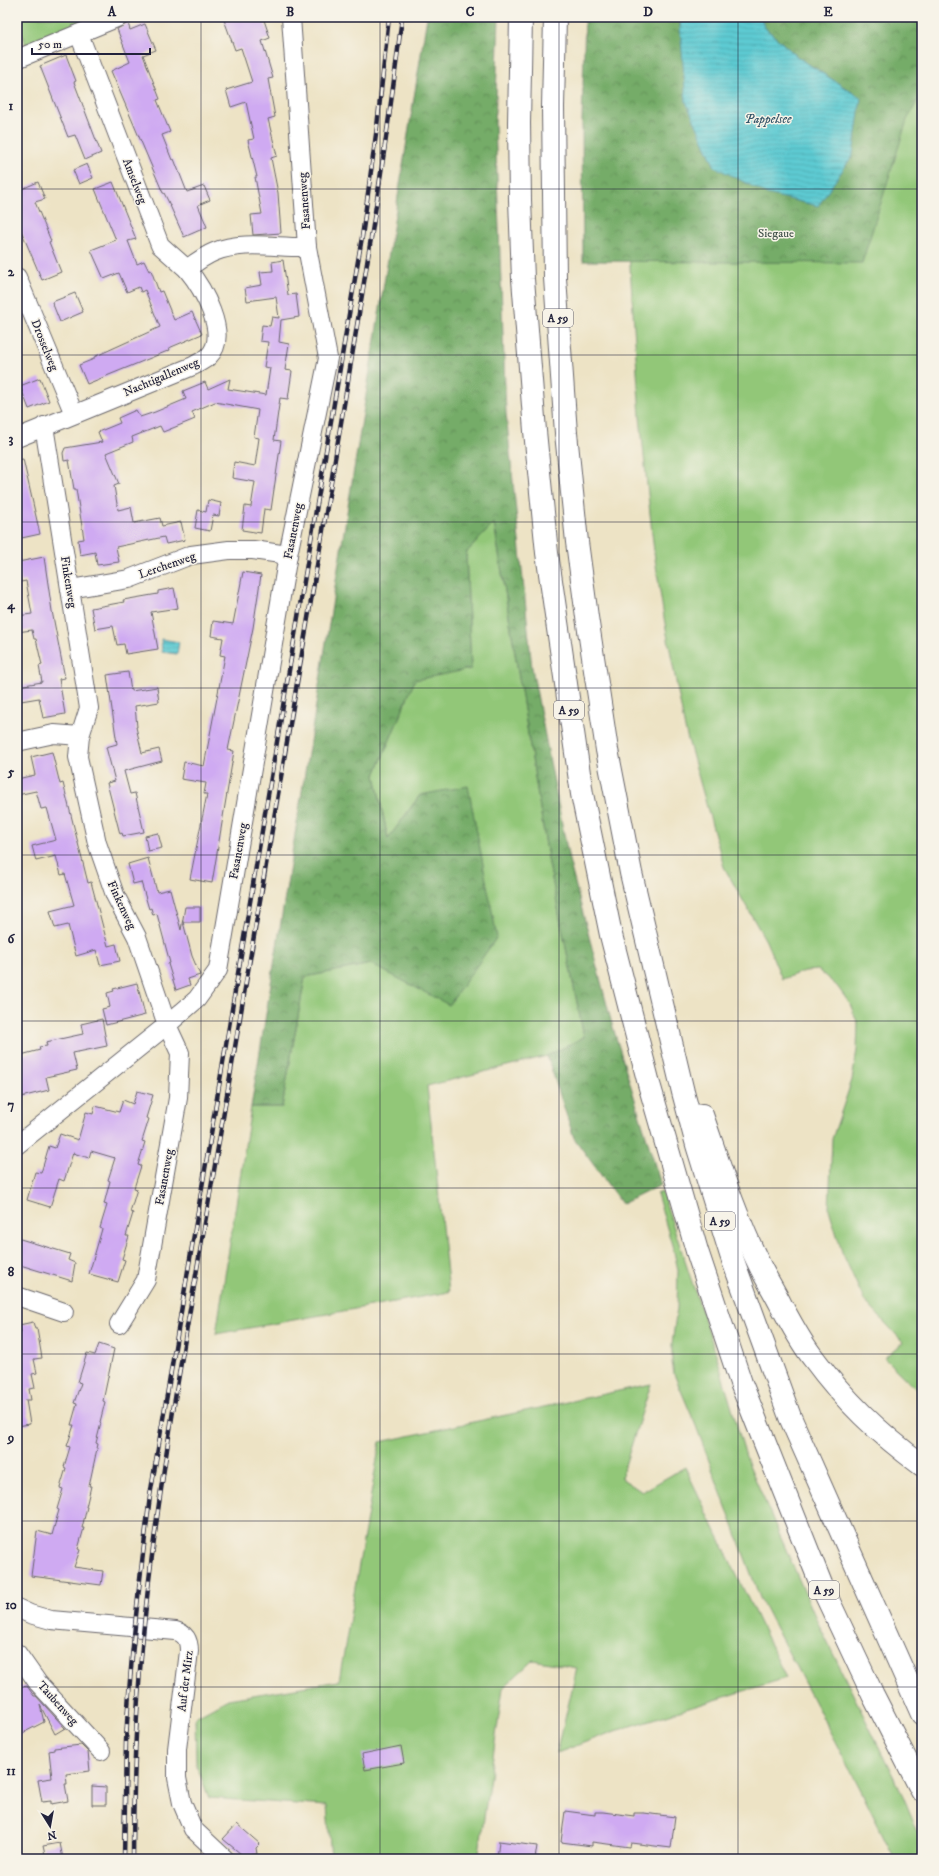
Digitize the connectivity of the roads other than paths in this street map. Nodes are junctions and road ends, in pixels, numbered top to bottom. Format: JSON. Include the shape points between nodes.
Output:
{"nodes":[{"id":1,"x":119,"y":17,"type":"edge"},
{"id":2,"x":292,"y":17,"type":"edge"},
{"id":3,"x":522,"y":17,"type":"edge"},
{"id":4,"x":555,"y":17,"type":"edge"},
{"id":5,"x":79,"y":34,"type":"junction"},
{"id":6,"x":17,"y":58,"type":"edge"},
{"id":7,"x":307,"y":247,"type":"junction"},
{"id":8,"x":187,"y":269,"type":"junction"},
{"id":9,"x":17,"y":277,"type":"edge"},
{"id":10,"x":74,"y":414,"type":"junction"},
{"id":11,"x":44,"y":426,"type":"junction"},
{"id":12,"x":17,"y":438,"type":"edge"},
{"id":13,"x":288,"y":555,"type":"junction"},
{"id":14,"x":70,"y":589,"type":"junction"},
{"id":15,"x":80,"y":736,"type":"junction"},
{"id":16,"x":17,"y":742,"type":"edge"},
{"id":17,"x":667,"y":1020,"type":"junction"},
{"id":18,"x":167,"y":1025,"type":"junction"},
{"id":19,"x":17,"y":1145,"type":"edge"},
{"id":20,"x":17,"y":1296,"type":"edge"},
{"id":21,"x":64,"y":1312,"type":"dead end"},
{"id":22,"x":119,"y":1324,"type":"dead end"},
{"id":23,"x":922,"y":1465,"type":"edge"},
{"id":24,"x":17,"y":1608,"type":"edge"},
{"id":25,"x":17,"y":1653,"type":"edge"},
{"id":26,"x":922,"y":1714,"type":"edge"},
{"id":27,"x":101,"y":1750,"type":"dead end"},
{"id":28,"x":922,"y":1791,"type":"edge"},
{"id":29,"x":226,"y":1859,"type":"edge"}],
"edges":[{"from":1,"to":5,"type":"street"},
{"from":2,"to":7,"type":"street","name":"Fasanenweg"},
{"from":3,"to":28,"type":"highway","number":"A 59","via":[[520,200],[523,278],[535,431],[547,553],[582,794],[611,934],[649,1084],[693,1236],[741,1383],[823,1588]]},
{"from":4,"to":17,"type":"highway","number":"A 59","via":[[555,278],[576,535],[608,757],[631,873]]},
{"from":5,"to":6,"type":"street"},
{"from":5,"to":8,"type":"street","name":"Amselweg","via":[[160,245]]},
{"from":7,"to":8,"type":"street","via":[[242,246],[213,252]]},
{"from":7,"to":13,"type":"street","name":"Fasanenweg","via":[[328,358]]},
{"from":8,"to":10,"type":"street","name":"Nachtigallenweg","via":[[196,280],[217,329],[217,342],[209,356],[193,366]]},
{"from":9,"to":10,"type":"street","name":"Drosselweg"},
{"from":10,"to":11,"type":"street","name":"Nachtigallenweg"},
{"from":11,"to":12,"type":"street","name":"Nachtigallenweg"},
{"from":11,"to":14,"type":"street","name":"Finkenweg"},
{"from":13,"to":14,"type":"street","name":"Lerchenweg","via":[[253,550],[228,550],[191,555],[129,579]]},
{"from":13,"to":18,"type":"street","name":"Fasanenweg","via":[[218,970],[197,999]]},
{"from":14,"to":15,"type":"street","name":"Finkenweg","via":[[89,708]]},
{"from":15,"to":16,"type":"street","via":[[54,734]]},
{"from":15,"to":18,"type":"street","name":"Finkenweg","via":[[78,757],[97,844],[115,896],[137,937]]},
{"from":17,"to":23,"type":"highway","number":"A 59","via":[[734,1204],[758,1262],[793,1326],[813,1359],[838,1389],[900,1450]]},
{"from":17,"to":26,"type":"highway","number":"A 59","via":[[697,1145],[731,1255],[790,1417]]},
{"from":18,"to":19,"type":"street","name":"Fasanenweg"},
{"from":18,"to":22,"type":"street","name":"Fasanenweg","via":[[180,1053],[178,1098],[146,1280]]},
{"from":20,"to":21,"type":"street"},
{"from":24,"to":29,"type":"street","name":"Auf der Mirz","via":[[51,1620],[176,1631],[187,1638],[189,1651],[177,1748],[177,1778],[182,1803],[193,1829]]},
{"from":25,"to":27,"type":"street","name":"Taubenweg","via":[[38,1683]]}]}
